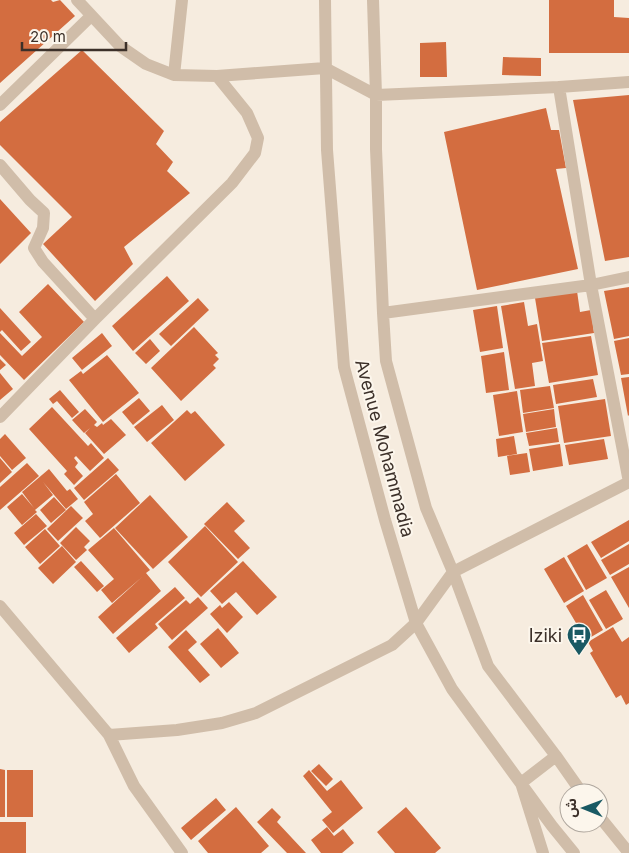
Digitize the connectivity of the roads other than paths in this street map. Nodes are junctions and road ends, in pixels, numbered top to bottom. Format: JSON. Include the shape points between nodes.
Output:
{"nodes":[{"id":1,"x":77,"y":0,"type":"edge"},
{"id":2,"x":182,"y":0,"type":"edge"},
{"id":3,"x":325,"y":0,"type":"edge"},
{"id":4,"x":373,"y":0,"type":"edge"},
{"id":5,"x":92,"y":16,"type":"junction"},
{"id":6,"x":326,"y":68,"type":"junction"},
{"id":7,"x":174,"y":75,"type":"junction"},
{"id":8,"x":217,"y":76,"type":"junction"},
{"id":9,"x":629,"y":82,"type":"edge"},
{"id":10,"x":560,"y":87,"type":"junction"},
{"id":11,"x":376,"y":95,"type":"junction"},
{"id":12,"x":0,"y":104,"type":"edge"},
{"id":13,"x":0,"y":165,"type":"edge"},
{"id":14,"x":629,"y":277,"type":"edge"},
{"id":15,"x":591,"y":285,"type":"junction"},
{"id":16,"x":383,"y":313,"type":"junction"},
{"id":17,"x":95,"y":320,"type":"junction"},
{"id":18,"x":0,"y":417,"type":"edge"},
{"id":19,"x":453,"y":572,"type":"junction"},
{"id":20,"x":0,"y":606,"type":"edge"},
{"id":21,"x":416,"y":623,"type":"junction"},
{"id":22,"x":109,"y":735,"type":"junction"},
{"id":23,"x":556,"y":756,"type":"junction"},
{"id":24,"x":575,"y":783,"type":"edge"},
{"id":25,"x":522,"y":784,"type":"junction"},
{"id":26,"x":609,"y":828,"type":"edge"},
{"id":27,"x":182,"y":853,"type":"edge"},
{"id":28,"x":543,"y":853,"type":"edge"},
{"id":29,"x":574,"y":853,"type":"edge"},
{"id":30,"x":629,"y":853,"type":"edge"}],
"edges":[{"from":1,"to":5,"type":"street"},
{"from":2,"to":7,"type":"street"},
{"from":3,"to":6,"type":"street","name":"Avenue Mohammadia"},
{"from":4,"to":11,"type":"street","name":"Avenue Mohammadia"},
{"from":5,"to":7,"type":"street","via":[[120,46],[146,64]]},
{"from":5,"to":12,"type":"street"},
{"from":6,"to":8,"type":"street"},
{"from":6,"to":11,"type":"street"},
{"from":6,"to":21,"type":"street","name":"Avenue Mohammadia","via":[[327,150],[344,367]]},
{"from":7,"to":8,"type":"street"},
{"from":8,"to":17,"type":"street","via":[[247,113],[258,138],[255,153],[232,183]]},
{"from":9,"to":10,"type":"street"},
{"from":10,"to":11,"type":"street"},
{"from":10,"to":15,"type":"street"},
{"from":11,"to":16,"type":"street","name":"Avenue Mohammadia"},
{"from":13,"to":17,"type":"street","via":[[44,213],[43,228],[34,248]]},
{"from":14,"to":15,"type":"street"},
{"from":15,"to":16,"type":"street"},
{"from":15,"to":19,"type":"street","via":[[629,482]]},
{"from":16,"to":19,"type":"street","name":"Avenue Mohammadia","via":[[386,361],[408,444],[426,508]]},
{"from":17,"to":18,"type":"street"},
{"from":19,"to":21,"type":"street"},
{"from":19,"to":23,"type":"street","name":"Avenue Mohammadia","via":[[488,666]]},
{"from":20,"to":22,"type":"street"},
{"from":21,"to":22,"type":"street","via":[[392,645],[256,713],[222,723],[177,730]]},
{"from":21,"to":25,"type":"street","name":"Avenue Mohammadia","via":[[452,689]]},
{"from":22,"to":27,"type":"street","via":[[134,786]]},
{"from":23,"to":24,"type":"street","name":"Avenue Mohammadia"},
{"from":23,"to":25,"type":"street"},
{"from":25,"to":28,"type":"street"},
{"from":25,"to":29,"type":"street","name":"Avenue Mohammadia"},
{"from":26,"to":30,"type":"street"}]}
